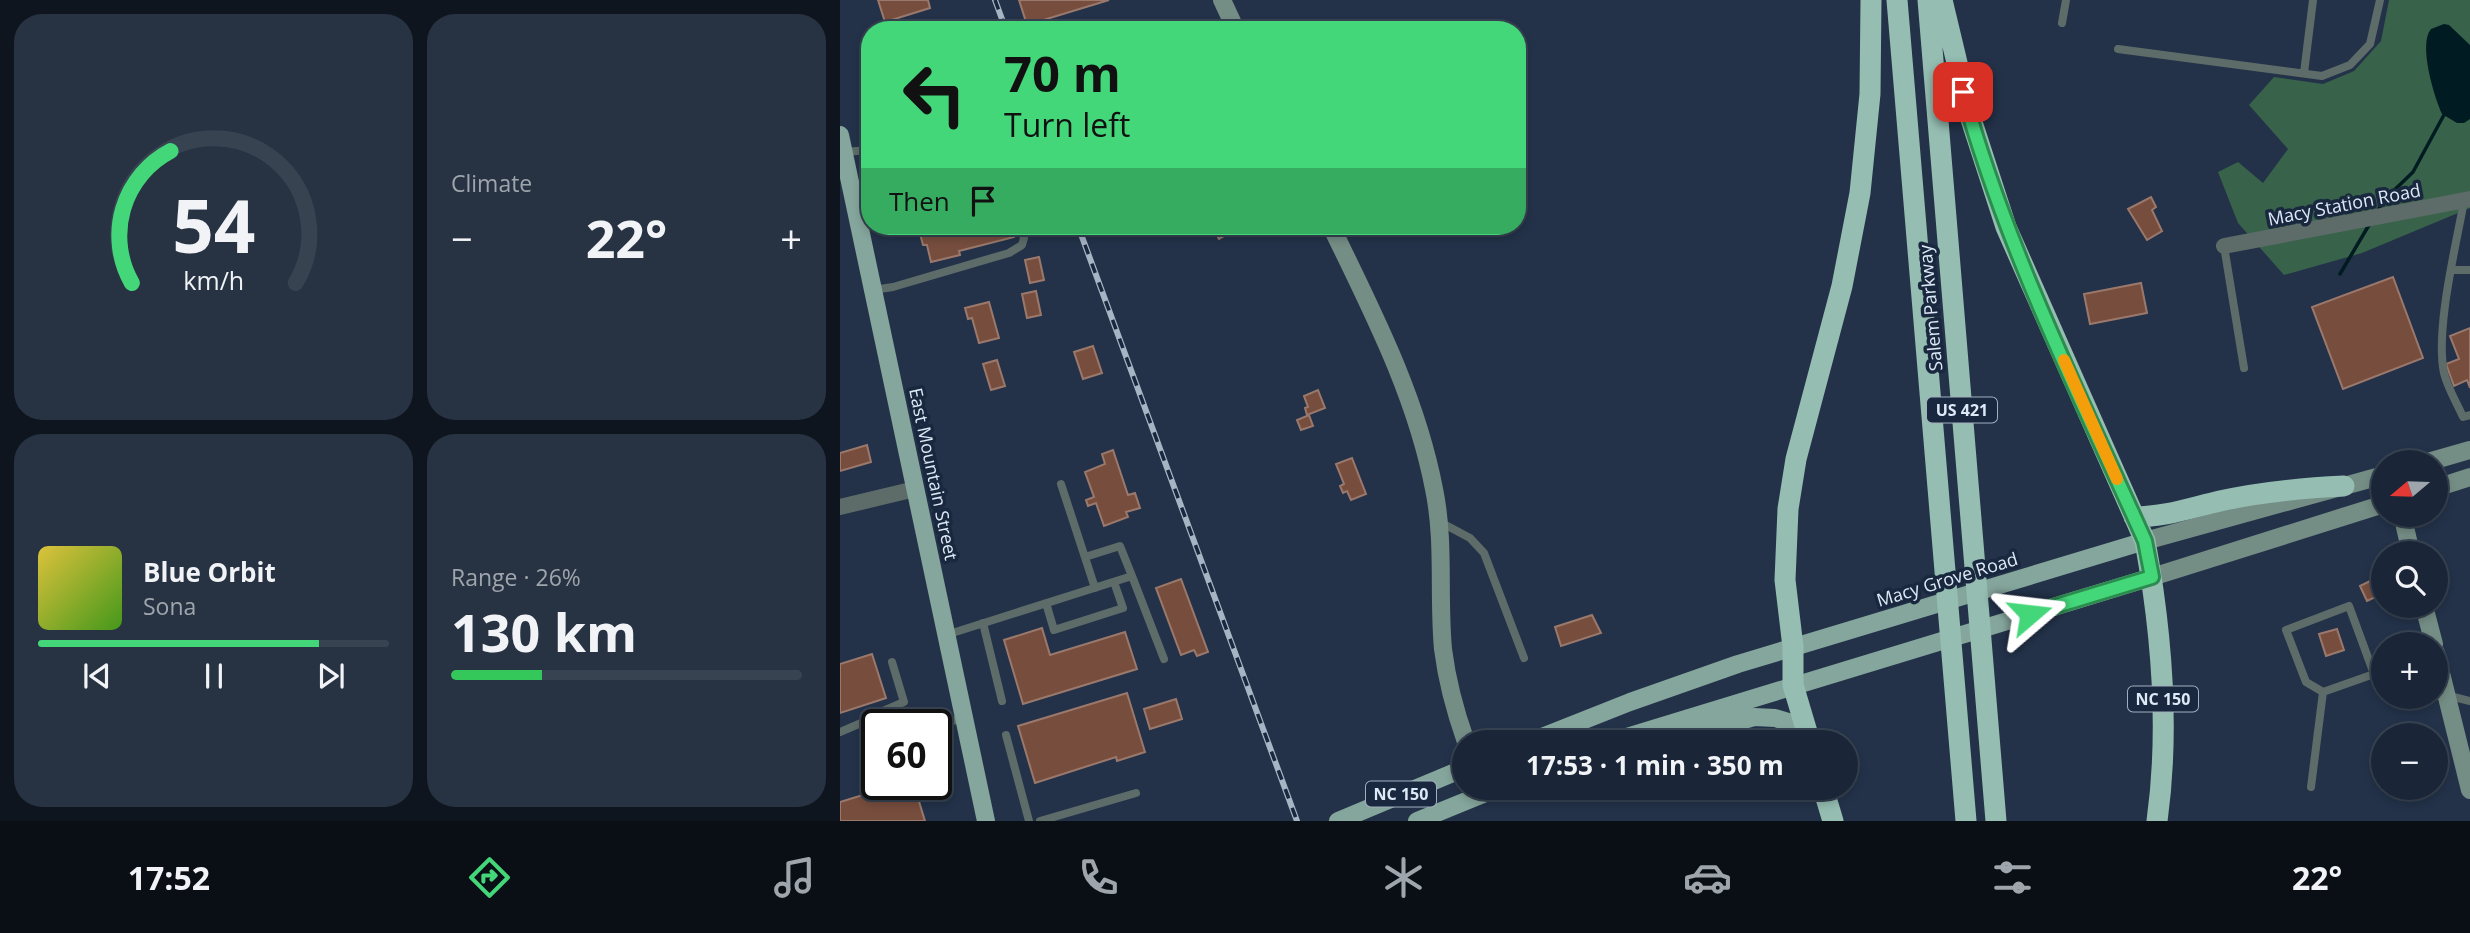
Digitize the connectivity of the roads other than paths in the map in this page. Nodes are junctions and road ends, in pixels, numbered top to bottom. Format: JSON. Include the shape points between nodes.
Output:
{"nodes":[{"id":1,"x":1222,"y":0,"type":"edge"},
{"id":2,"x":1871,"y":0,"type":"edge"},
{"id":3,"x":1897,"y":0,"type":"edge"},
{"id":4,"x":1927,"y":0,"type":"edge"},
{"id":5,"x":1942,"y":0,"type":"edge"},
{"id":6,"x":2066,"y":0,"type":"edge"},
{"id":7,"x":2314,"y":0,"type":"edge"},
{"id":8,"x":2380,"y":0,"type":"edge"},
{"id":9,"x":1232,"y":21,"type":"edge"},
{"id":10,"x":2062,"y":23,"type":"dead end"},
{"id":11,"x":2118,"y":48,"type":"dead end"},
{"id":12,"x":2304,"y":73,"type":"junction"},
{"id":13,"x":842,"y":144,"type":"edge"},
{"id":14,"x":861,"y":148,"type":"edge"},
{"id":15,"x":2467,"y":200,"type":"edge"},
{"id":16,"x":861,"y":207,"type":"edge"},
{"id":17,"x":866,"y":235,"type":"edge"},
{"id":18,"x":1023,"y":235,"type":"edge"},
{"id":19,"x":1335,"y":235,"type":"edge"},
{"id":20,"x":2224,"y":246,"type":"joint"},
{"id":21,"x":2452,"y":270,"type":"junction"},
{"id":22,"x":2470,"y":270,"type":"edge"},
{"id":23,"x":873,"y":290,"type":"junction"},
{"id":24,"x":2244,"y":368,"type":"dead end"},
{"id":25,"x":2470,"y":415,"type":"edge"},
{"id":26,"x":2470,"y":450,"type":"edge"},
{"id":27,"x":2448,"y":456,"type":"edge"},
{"id":28,"x":2470,"y":477,"type":"edge"},
{"id":29,"x":2371,"y":479,"type":"edge"},
{"id":30,"x":1061,"y":484,"type":"dead end"},
{"id":31,"x":2448,"y":484,"type":"edge"},
{"id":32,"x":2344,"y":486,"type":"junction"},
{"id":33,"x":915,"y":489,"type":"junction"},
{"id":34,"x":840,"y":507,"type":"edge"},
{"id":35,"x":2371,"y":508,"type":"edge"},
{"id":36,"x":2134,"y":517,"type":"junction"},
{"id":37,"x":1440,"y":522,"type":"junction"},
{"id":38,"x":2145,"y":541,"type":"junction"},
{"id":39,"x":1085,"y":557,"type":"junction"},
{"id":40,"x":1132,"y":576,"type":"junction"},
{"id":41,"x":2152,"y":577,"type":"junction"},
{"id":42,"x":1114,"y":582,"type":"junction"},
{"id":43,"x":1095,"y":588,"type":"junction"},
{"id":44,"x":1046,"y":603,"type":"junction"},
{"id":45,"x":983,"y":623,"type":"junction"},
{"id":46,"x":946,"y":635,"type":"junction"},
{"id":47,"x":1793,"y":647,"type":"junction"},
{"id":48,"x":1524,"y":658,"type":"dead end"},
{"id":49,"x":1164,"y":659,"type":"dead end"},
{"id":50,"x":892,"y":662,"type":"dead end"},
{"id":51,"x":2371,"y":666,"type":"edge"},
{"id":52,"x":2371,"y":675,"type":"edge"},
{"id":53,"x":1793,"y":685,"type":"junction"},
{"id":54,"x":2323,"y":692,"type":"junction"},
{"id":55,"x":2448,"y":697,"type":"edge"},
{"id":56,"x":1002,"y":701,"type":"dead end"},
{"id":57,"x":2470,"y":701,"type":"edge"},
{"id":58,"x":886,"y":709,"type":"edge"},
{"id":59,"x":2445,"y":709,"type":"edge"},
{"id":60,"x":964,"y":719,"type":"junction"},
{"id":61,"x":952,"y":721,"type":"edge"},
{"id":62,"x":861,"y":723,"type":"edge"},
{"id":63,"x":1462,"y":730,"type":"edge"},
{"id":64,"x":1560,"y":730,"type":"edge"},
{"id":65,"x":1649,"y":730,"type":"edge"},
{"id":66,"x":1709,"y":730,"type":"edge"},
{"id":67,"x":1799,"y":730,"type":"edge"},
{"id":68,"x":1806,"y":730,"type":"edge"},
{"id":69,"x":840,"y":732,"type":"edge"},
{"id":70,"x":1006,"y":735,"type":"dead end"},
{"id":71,"x":1452,"y":773,"type":"edge"},
{"id":72,"x":2311,"y":786,"type":"dead end"},
{"id":73,"x":2470,"y":790,"type":"edge"},
{"id":74,"x":1136,"y":793,"type":"dead end"},
{"id":75,"x":1465,"y":800,"type":"edge"},
{"id":76,"x":1827,"y":800,"type":"edge"},
{"id":77,"x":986,"y":821,"type":"edge"},
{"id":78,"x":1029,"y":821,"type":"edge"},
{"id":79,"x":1040,"y":821,"type":"edge"},
{"id":80,"x":1338,"y":821,"type":"edge"},
{"id":81,"x":1418,"y":821,"type":"edge"},
{"id":82,"x":1833,"y":821,"type":"edge"},
{"id":83,"x":1966,"y":821,"type":"edge"},
{"id":84,"x":1996,"y":821,"type":"edge"},
{"id":85,"x":2157,"y":821,"type":"edge"}],
"edges":[{"from":1,"to":9,"type":"street"},
{"from":2,"to":47,"type":"highway","via":[[1870,94],[1860,193],[1788,509],[1785,580]]},
{"from":3,"to":83,"type":"highway","name":"Salem Parkway","number":"US 421"},
{"from":4,"to":84,"type":"highway","name":"Salem Parkway","number":"US 421"},
{"from":5,"to":36,"type":"highway","via":[[1966,102],[1997,202]]},
{"from":6,"to":10,"type":"lane"},
{"from":7,"to":12,"type":"lane"},
{"from":8,"to":12,"type":"lane","via":[[2370,44],[2350,65],[2322,76]]},
{"from":11,"to":12,"type":"lane"},
{"from":13,"to":14,"type":"lane"},
{"from":13,"to":16,"type":"main road","name":"East Mountain Street"},
{"from":15,"to":20,"type":"street","name":"Macy Station Road"},
{"from":15,"to":21,"type":"lane"},
{"from":17,"to":23,"type":"main road","name":"East Mountain Street"},
{"from":18,"to":23,"type":"lane","via":[[1022,245],[1009,253]]},
{"from":19,"to":37,"type":"street","via":[[1409,396]]},
{"from":20,"to":24,"type":"lane"},
{"from":21,"to":22,"type":"lane"},
{"from":21,"to":25,"type":"lane","via":[[2442,344],[2444,375],[2463,417]]},
{"from":23,"to":33,"type":"main road","name":"East Mountain Street"},
{"from":26,"to":27,"type":"street"},
{"from":28,"to":31,"type":"street"},
{"from":29,"to":32,"type":"street","name":"Macy Grove Road"},
{"from":30,"to":39,"type":"lane"},
{"from":32,"to":36,"type":"highway","via":[[2280,490],[2163,516]]},
{"from":32,"to":38,"type":"street","name":"Macy Grove Road"},
{"from":33,"to":34,"type":"street"},
{"from":33,"to":46,"type":"main road","name":"East Mountain Street"},
{"from":35,"to":41,"type":"street"},
{"from":36,"to":38,"type":"highway"},
{"from":37,"to":48,"type":"lane","via":[[1470,538],[1483,553]]},
{"from":37,"to":63,"type":"street","via":[[1444,657]]},
{"from":38,"to":41,"type":"highway","number":"NC 150"},
{"from":38,"to":47,"type":"main road","name":"Macy Grove Road"},
{"from":39,"to":40,"type":"lane","via":[[1120,545]]},
{"from":39,"to":43,"type":"lane"},
{"from":40,"to":42,"type":"lane"},
{"from":40,"to":49,"type":"lane"},
{"from":41,"to":53,"type":"main road"},
{"from":41,"to":85,"type":"highway","number":"NC 150","via":[[2163,690]]},
{"from":42,"to":43,"type":"lane"},
{"from":42,"to":44,"type":"lane","via":[[1123,608],[1054,630]]},
{"from":43,"to":44,"type":"lane"},
{"from":44,"to":45,"type":"lane"},
{"from":45,"to":46,"type":"lane"},
{"from":45,"to":56,"type":"lane"},
{"from":46,"to":60,"type":"main road","name":"East Mountain Street"},
{"from":47,"to":53,"type":"highway"},
{"from":47,"to":64,"type":"main road","name":"Macy Grove Road"},
{"from":50,"to":58,"type":"lane","via":[[904,702]]},
{"from":51,"to":54,"type":"lane","via":[[2349,606],[2286,630],[2306,682]]},
{"from":52,"to":54,"type":"lane"},
{"from":53,"to":65,"type":"main road"},
{"from":53,"to":68,"type":"highway"},
{"from":54,"to":72,"type":"lane"},
{"from":55,"to":57,"type":"lane"},
{"from":59,"to":73,"type":"street"},
{"from":60,"to":61,"type":"lane"},
{"from":60,"to":77,"type":"main road","name":"East Mountain Street"},
{"from":62,"to":69,"type":"lane"},
{"from":66,"to":67,"type":"main road","via":[[1754,717],[1775,718]]},
{"from":70,"to":78,"type":"lane"},
{"from":71,"to":80,"type":"main road","number":"NC 150"},
{"from":74,"to":79,"type":"lane"},
{"from":75,"to":81,"type":"main road","number":"NC 150"},
{"from":76,"to":82,"type":"highway"}]}
